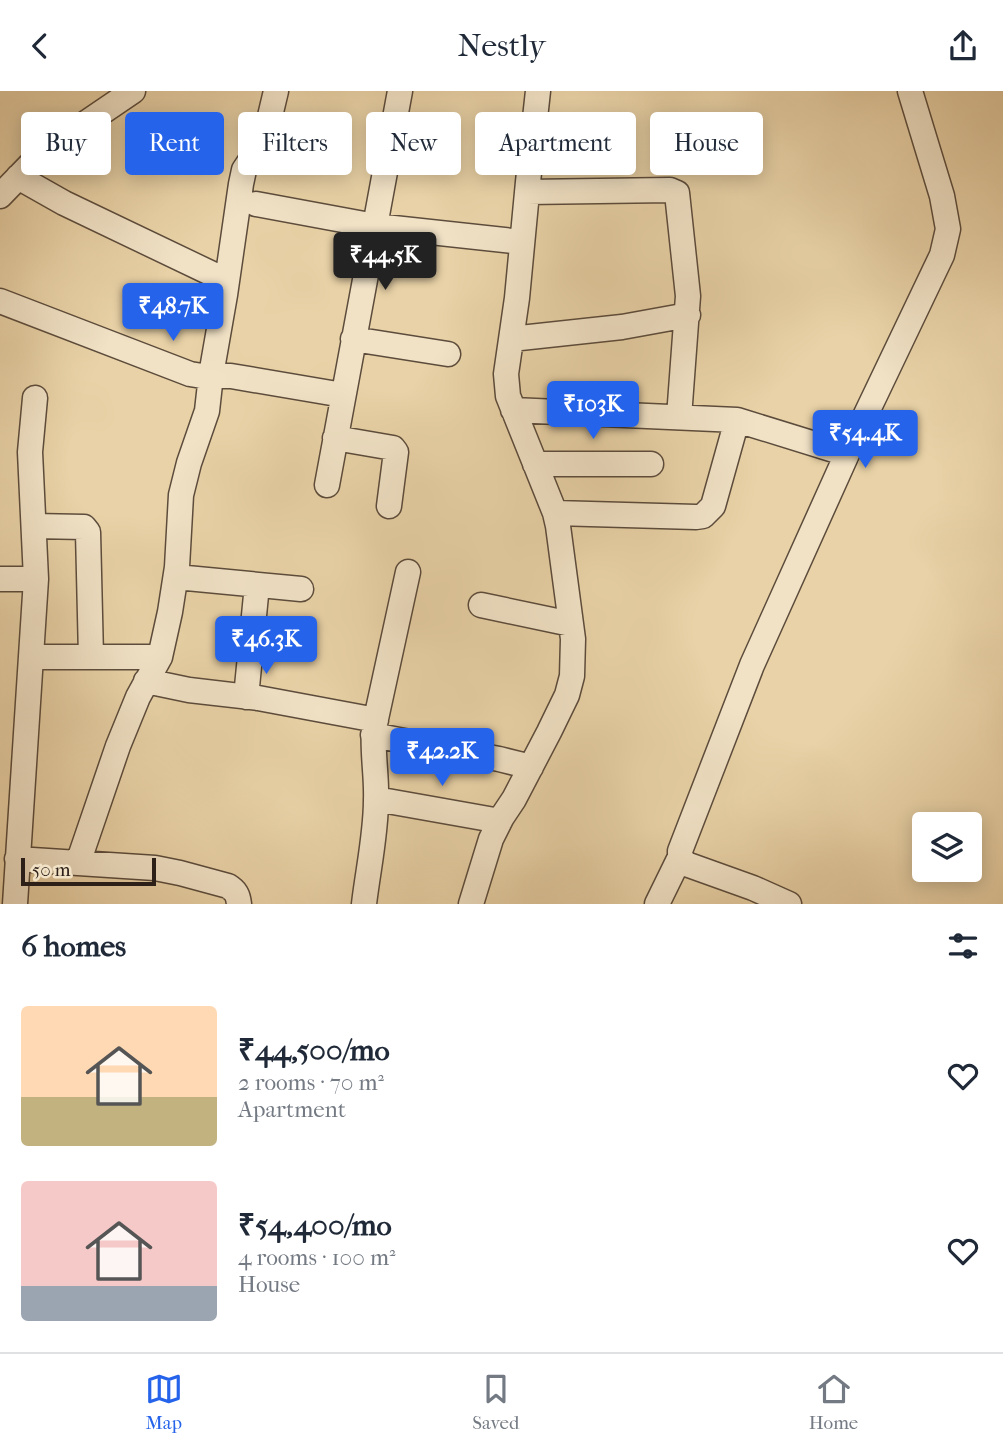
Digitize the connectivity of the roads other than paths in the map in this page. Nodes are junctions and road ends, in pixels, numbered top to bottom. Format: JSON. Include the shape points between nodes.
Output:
{"nodes":[{"id":1,"x":133,"y":91,"type":"edge"},
{"id":2,"x":276,"y":91,"type":"edge"},
{"id":3,"x":400,"y":91,"type":"edge"},
{"id":4,"x":538,"y":91,"type":"edge"},
{"id":5,"x":910,"y":91,"type":"edge"},
{"id":6,"x":18,"y":177,"type":"junction"},
{"id":7,"x":527,"y":192,"type":"junction"},
{"id":8,"x":0,"y":196,"type":"edge"},
{"id":9,"x":256,"y":204,"type":"dead end"},
{"id":10,"x":375,"y":226,"type":"junction"},
{"id":11,"x":522,"y":242,"type":"junction"},
{"id":12,"x":227,"y":281,"type":"junction"},
{"id":13,"x":0,"y":301,"type":"edge"},
{"id":14,"x":688,"y":315,"type":"junction"},
{"id":15,"x":353,"y":339,"type":"junction"},
{"id":16,"x":511,"y":339,"type":"junction"},
{"id":17,"x":447,"y":354,"type":"dead end"},
{"id":18,"x":211,"y":375,"type":"junction"},
{"id":19,"x":343,"y":395,"type":"junction"},
{"id":20,"x":35,"y":398,"type":"dead end"},
{"id":21,"x":513,"y":409,"type":"junction"},
{"id":22,"x":679,"y":417,"type":"junction"},
{"id":23,"x":737,"y":421,"type":"junction"},
{"id":24,"x":335,"y":438,"type":"junction"},
{"id":25,"x":847,"y":454,"type":"junction"},
{"id":26,"x":535,"y":464,"type":"junction"},
{"id":27,"x":651,"y":464,"type":"dead end"},
{"id":28,"x":327,"y":485,"type":"dead end"},
{"id":29,"x":389,"y":506,"type":"dead end"},
{"id":30,"x":555,"y":513,"type":"junction"},
{"id":31,"x":34,"y":526,"type":"junction"},
{"id":32,"x":408,"y":572,"type":"dead end"},
{"id":33,"x":176,"y":577,"type":"junction"},
{"id":34,"x":0,"y":579,"type":"edge"},
{"id":35,"x":36,"y":579,"type":"junction"},
{"id":36,"x":257,"y":585,"type":"junction"},
{"id":37,"x":301,"y":589,"type":"dead end"},
{"id":38,"x":481,"y":605,"type":"dead end"},
{"id":39,"x":571,"y":624,"type":"junction"},
{"id":40,"x":32,"y":657,"type":"junction"},
{"id":41,"x":91,"y":657,"type":"junction"},
{"id":42,"x":160,"y":657,"type":"junction"},
{"id":43,"x":146,"y":681,"type":"junction"},
{"id":44,"x":246,"y":697,"type":"junction"},
{"id":45,"x":375,"y":728,"type":"junction"},
{"id":46,"x":531,"y":767,"type":"junction"},
{"id":47,"x":376,"y":799,"type":"junction"},
{"id":48,"x":500,"y":821,"type":"junction"},
{"id":49,"x":680,"y":857,"type":"junction"},
{"id":50,"x":17,"y":859,"type":"junction"},
{"id":51,"x":78,"y":863,"type":"junction"},
{"id":52,"x":15,"y":904,"type":"edge"},
{"id":53,"x":239,"y":904,"type":"edge"},
{"id":54,"x":364,"y":904,"type":"edge"},
{"id":55,"x":471,"y":904,"type":"edge"},
{"id":56,"x":657,"y":904,"type":"edge"},
{"id":57,"x":789,"y":904,"type":"edge"}],
"edges":[{"from":1,"to":6,"type":"street","via":[[61,140]]},
{"from":2,"to":12,"type":"street","via":[[262,150],[244,170]]},
{"from":3,"to":10,"type":"street"},
{"from":4,"to":7,"type":"street"},
{"from":5,"to":25,"type":"street","via":[[948,229],[942,255]]},
{"from":6,"to":8,"type":"street"},
{"from":6,"to":12,"type":"street"},
{"from":7,"to":11,"type":"street"},
{"from":7,"to":14,"type":"street","via":[[674,191]]},
{"from":9,"to":10,"type":"street"},
{"from":10,"to":11,"type":"street"},
{"from":10,"to":15,"type":"street"},
{"from":11,"to":16,"type":"street"},
{"from":12,"to":18,"type":"street"},
{"from":13,"to":18,"type":"street","via":[[190,374]]},
{"from":14,"to":16,"type":"street"},
{"from":14,"to":22,"type":"street"},
{"from":15,"to":17,"type":"street"},
{"from":15,"to":19,"type":"street"},
{"from":16,"to":21,"type":"street","via":[[506,385]]},
{"from":18,"to":19,"type":"street"},
{"from":18,"to":33,"type":"street","via":[[207,411],[181,495]]},
{"from":19,"to":24,"type":"street"},
{"from":20,"to":31,"type":"street","via":[[30,452]]},
{"from":21,"to":22,"type":"street"},
{"from":21,"to":26,"type":"street"},
{"from":22,"to":23,"type":"street"},
{"from":23,"to":25,"type":"street"},
{"from":23,"to":30,"type":"street","via":[[713,506],[703,516]]},
{"from":24,"to":28,"type":"street"},
{"from":24,"to":29,"type":"street","via":[[393,448]]},
{"from":25,"to":49,"type":"street","via":[[752,665]]},
{"from":26,"to":27,"type":"street"},
{"from":26,"to":30,"type":"street"},
{"from":30,"to":39,"type":"street"},
{"from":31,"to":35,"type":"street"},
{"from":31,"to":41,"type":"street","via":[[84,527],[88,532]]},
{"from":32,"to":45,"type":"street"},
{"from":33,"to":36,"type":"street"},
{"from":33,"to":42,"type":"street"},
{"from":34,"to":35,"type":"street"},
{"from":35,"to":40,"type":"street"},
{"from":36,"to":37,"type":"street"},
{"from":36,"to":44,"type":"street"},
{"from":38,"to":39,"type":"street"},
{"from":39,"to":46,"type":"street","via":[[572,676],[567,695]]},
{"from":40,"to":41,"type":"street"},
{"from":40,"to":50,"type":"street"},
{"from":41,"to":42,"type":"street"},
{"from":42,"to":43,"type":"street"},
{"from":43,"to":44,"type":"street"},
{"from":43,"to":51,"type":"street"},
{"from":44,"to":45,"type":"street"},
{"from":45,"to":46,"type":"street"},
{"from":45,"to":47,"type":"street"},
{"from":46,"to":48,"type":"street"},
{"from":47,"to":48,"type":"street"},
{"from":47,"to":54,"type":"street"},
{"from":48,"to":55,"type":"street"},
{"from":49,"to":56,"type":"street"},
{"from":49,"to":57,"type":"street","via":[[686,864]]},
{"from":50,"to":51,"type":"street"},
{"from":50,"to":52,"type":"street"},
{"from":51,"to":53,"type":"street","via":[[180,873],[228,886]]}]}
